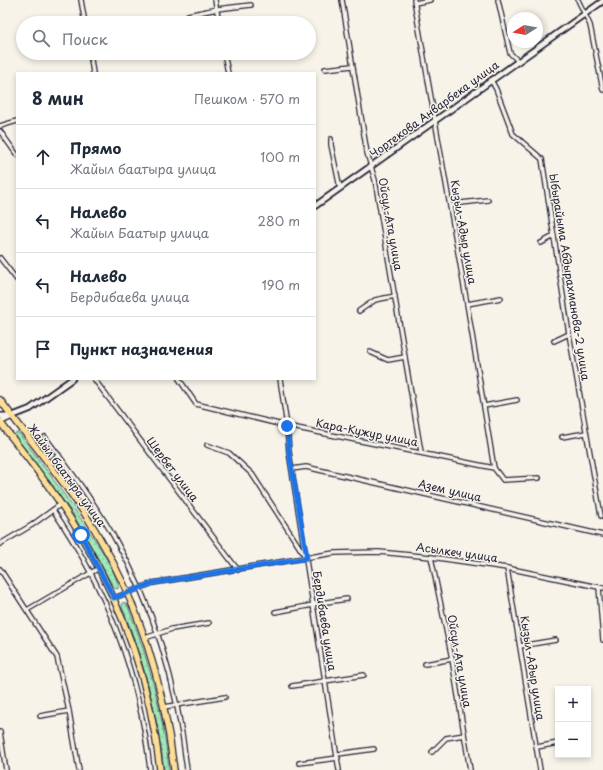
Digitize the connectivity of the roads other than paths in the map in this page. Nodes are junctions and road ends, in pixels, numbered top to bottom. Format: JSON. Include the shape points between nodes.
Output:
{"nodes":[{"id":1,"x":81,"y":0,"type":"edge"},
{"id":2,"x":215,"y":0,"type":"edge"},
{"id":3,"x":342,"y":0,"type":"edge"},
{"id":4,"x":430,"y":0,"type":"edge"},
{"id":5,"x":498,"y":0,"type":"edge"},
{"id":6,"x":578,"y":0,"type":"edge"},
{"id":7,"x":415,"y":1,"type":"edge"},
{"id":8,"x":603,"y":1,"type":"edge"},
{"id":9,"x":251,"y":5,"type":"dead end"},
{"id":10,"x":216,"y":9,"type":"junction"},
{"id":11,"x":188,"y":15,"type":"dead end"},
{"id":12,"x":585,"y":15,"type":"junction"},
{"id":13,"x":84,"y":16,"type":"edge"},
{"id":14,"x":218,"y":16,"type":"edge"},
{"id":15,"x":91,"y":60,"type":"edge"},
{"id":16,"x":225,"y":60,"type":"edge"},
{"id":17,"x":518,"y":61,"type":"junction"},
{"id":18,"x":352,"y":66,"type":"junction"},
{"id":19,"x":325,"y":69,"type":"dead end"},
{"id":20,"x":93,"y":72,"type":"edge"},
{"id":21,"x":228,"y":72,"type":"edge"},
{"id":22,"x":491,"y":80,"type":"junction"},
{"id":23,"x":603,"y":90,"type":"edge"},
{"id":24,"x":436,"y":120,"type":"junction"},
{"id":25,"x":16,"y":121,"type":"edge"},
{"id":26,"x":0,"y":126,"type":"edge"},
{"id":27,"x":0,"y":131,"type":"edge"},
{"id":28,"x":331,"y":139,"type":"dead end"},
{"id":29,"x":16,"y":154,"type":"edge"},
{"id":30,"x":371,"y":167,"type":"junction"},
{"id":31,"x":340,"y":188,"type":"junction"},
{"id":32,"x":488,"y":200,"type":"dead end"},
{"id":33,"x":316,"y":205,"type":"edge"},
{"id":34,"x":450,"y":206,"type":"junction"},
{"id":35,"x":554,"y":236,"type":"junction"},
{"id":36,"x":541,"y":243,"type":"dead end"},
{"id":37,"x":0,"y":258,"type":"edge"},
{"id":38,"x":16,"y":279,"type":"edge"},
{"id":39,"x":395,"y":296,"type":"junction"},
{"id":40,"x":501,"y":298,"type":"dead end"},
{"id":41,"x":468,"y":304,"type":"junction"},
{"id":42,"x":359,"y":310,"type":"dead end"},
{"id":43,"x":570,"y":334,"type":"junction"},
{"id":44,"x":554,"y":341,"type":"dead end"},
{"id":45,"x":370,"y":352,"type":"dead end"},
{"id":46,"x":405,"y":357,"type":"junction"},
{"id":47,"x":71,"y":380,"type":"edge"},
{"id":48,"x":95,"y":380,"type":"edge"},
{"id":49,"x":180,"y":380,"type":"edge"},
{"id":50,"x":280,"y":380,"type":"edge"},
{"id":51,"x":0,"y":400,"type":"edge"},
{"id":52,"x":517,"y":400,"type":"dead end"},
{"id":53,"x":484,"y":406,"type":"junction"},
{"id":54,"x":0,"y":416,"type":"edge"},
{"id":55,"x":12,"y":416,"type":"junction"},
{"id":56,"x":0,"y":422,"type":"edge"},
{"id":57,"x":287,"y":426,"type":"junction"},
{"id":58,"x":586,"y":433,"type":"junction"},
{"id":59,"x":45,"y":437,"type":"dead end"},
{"id":60,"x":562,"y":437,"type":"dead end"},
{"id":61,"x":207,"y":445,"type":"dead end"},
{"id":62,"x":421,"y":452,"type":"junction"},
{"id":63,"x":59,"y":455,"type":"junction"},
{"id":64,"x":48,"y":463,"type":"junction"},
{"id":65,"x":494,"y":468,"type":"junction"},
{"id":66,"x":292,"y":469,"type":"junction"},
{"id":67,"x":539,"y":478,"type":"dead end"},
{"id":68,"x":61,"y":504,"type":"junction"},
{"id":69,"x":53,"y":510,"type":"junction"},
{"id":70,"x":601,"y":516,"type":"dead end"},
{"id":71,"x":603,"y":535,"type":"edge"},
{"id":72,"x":0,"y":544,"type":"edge"},
{"id":73,"x":431,"y":557,"type":"junction"},
{"id":74,"x":307,"y":558,"type":"junction"},
{"id":75,"x":99,"y":568,"type":"junction"},
{"id":76,"x":507,"y":568,"type":"junction"},
{"id":77,"x":0,"y":569,"type":"edge"},
{"id":78,"x":238,"y":570,"type":"junction"},
{"id":79,"x":91,"y":572,"type":"junction"},
{"id":80,"x":601,"y":587,"type":"edge"},
{"id":81,"x":139,"y":588,"type":"junction"},
{"id":82,"x":128,"y":593,"type":"junction"},
{"id":83,"x":114,"y":598,"type":"junction"},
{"id":84,"x":347,"y":599,"type":"dead end"},
{"id":85,"x":313,"y":604,"type":"junction"},
{"id":86,"x":27,"y":610,"type":"junction"},
{"id":87,"x":275,"y":612,"type":"dead end"},
{"id":88,"x":209,"y":623,"type":"dead end"},
{"id":89,"x":157,"y":634,"type":"junction"},
{"id":90,"x":145,"y":638,"type":"junction"},
{"id":91,"x":556,"y":640,"type":"dead end"},
{"id":92,"x":603,"y":640,"type":"edge"},
{"id":93,"x":520,"y":646,"type":"junction"},
{"id":94,"x":452,"y":659,"type":"junction"},
{"id":95,"x":425,"y":664,"type":"dead end"},
{"id":96,"x":364,"y":675,"type":"dead end"},
{"id":97,"x":326,"y":681,"type":"junction"},
{"id":98,"x":292,"y":686,"type":"dead end"},
{"id":99,"x":225,"y":697,"type":"dead end"},
{"id":100,"x":177,"y":705,"type":"junction"},
{"id":101,"x":164,"y":707,"type":"junction"},
{"id":102,"x":69,"y":711,"type":"junction"},
{"id":103,"x":40,"y":716,"type":"dead end"},
{"id":104,"x":0,"y":732,"type":"edge"},
{"id":105,"x":464,"y":735,"type":"junction"},
{"id":106,"x":0,"y":737,"type":"edge"},
{"id":107,"x":555,"y":744,"type":"edge"},
{"id":108,"x":537,"y":747,"type":"junction"},
{"id":109,"x":374,"y":749,"type":"dead end"},
{"id":110,"x":432,"y":752,"type":"dead end"},
{"id":111,"x":338,"y":756,"type":"junction"},
{"id":112,"x":299,"y":763,"type":"dead end"},
{"id":113,"x":6,"y":770,"type":"edge"},
{"id":114,"x":79,"y":770,"type":"edge"},
{"id":115,"x":150,"y":770,"type":"edge"},
{"id":116,"x":160,"y":770,"type":"edge"},
{"id":117,"x":174,"y":770,"type":"edge"},
{"id":118,"x":187,"y":770,"type":"edge"},
{"id":119,"x":339,"y":770,"type":"edge"},
{"id":120,"x":470,"y":770,"type":"edge"},
{"id":121,"x":540,"y":770,"type":"edge"}],
"edges":[{"from":1,"to":13,"type":"street"},
{"from":2,"to":10,"type":"street"},
{"from":3,"to":18,"type":"street","name":"Ойсул-Ата улица"},
{"from":4,"to":7,"type":"street"},
{"from":5,"to":17,"type":"street","via":[[510,53]]},
{"from":6,"to":12,"type":"street"},
{"from":7,"to":24,"type":"street","name":"Кызыл-Адыр улица"},
{"from":8,"to":12,"type":"street","name":"Чортекова Анварбека улица"},
{"from":9,"to":10,"type":"street"},
{"from":10,"to":11,"type":"street"},
{"from":10,"to":14,"type":"street"},
{"from":12,"to":17,"type":"street","name":"Чортекова Анварбека улица"},
{"from":12,"to":23,"type":"street","via":[[590,25]]},
{"from":15,"to":20,"type":"street"},
{"from":16,"to":21,"type":"street"},
{"from":17,"to":22,"type":"street","name":"Чортекова Анварбека улица"},
{"from":18,"to":19,"type":"street"},
{"from":18,"to":30,"type":"street","name":"Ойсул-Ата улица"},
{"from":22,"to":24,"type":"street","name":"Чортекова Анварбека улица"},
{"from":22,"to":35,"type":"street","name":"Ыбырайыма Абдырахманова-2 улица","via":[[513,134],[542,159]]},
{"from":24,"to":30,"type":"street","name":"Чортекова Анварбека улица"},
{"from":24,"to":34,"type":"street","name":"Кызыл-Адыр улица"},
{"from":25,"to":26,"type":"street"},
{"from":27,"to":29,"type":"street"},
{"from":28,"to":31,"type":"street"},
{"from":30,"to":31,"type":"street","name":"Чортекова Анварбека улица"},
{"from":30,"to":39,"type":"street","name":"Ойсул-Ата улица"},
{"from":31,"to":33,"type":"street","name":"Чортекова Анварбека улица"},
{"from":32,"to":34,"type":"street"},
{"from":34,"to":41,"type":"street","name":"Кызыл-Адыр улица"},
{"from":35,"to":36,"type":"street"},
{"from":35,"to":43,"type":"street","name":"Ыбырайыма Абдырахманова-2 улица"},
{"from":37,"to":38,"type":"street"},
{"from":39,"to":42,"type":"street","via":[[376,300]]},
{"from":39,"to":46,"type":"street","name":"Ойсул-Ата улица"},
{"from":40,"to":41,"type":"street"},
{"from":41,"to":53,"type":"street","name":"Кызыл-Адыр улица"},
{"from":43,"to":44,"type":"street"},
{"from":43,"to":58,"type":"street","name":"Ыбырайыма Абдырахманова-2 улица"},
{"from":45,"to":46,"type":"street","via":[[388,360]]},
{"from":46,"to":62,"type":"street","name":"Ойсул-Ата улица"},
{"from":47,"to":55,"type":"street","via":[[30,409]]},
{"from":48,"to":78,"type":"street","name":"Шербет улица"},
{"from":49,"to":57,"type":"street","name":"Кара-Кужур улица","via":[[196,404]]},
{"from":50,"to":57,"type":"street","name":"Бердибаева улица"},
{"from":51,"to":55,"type":"main road","name":"Жайыл баатыра улица"},
{"from":52,"to":53,"type":"street"},
{"from":53,"to":65,"type":"street","name":"Кызыл-Адыр улица"},
{"from":54,"to":55,"type":"main road"},
{"from":55,"to":56,"type":"main road"},
{"from":55,"to":64,"type":"main road","name":"Жайыл баатыра улица"},
{"from":56,"to":68,"type":"main road","name":"Жайыл баатыра улица"},
{"from":57,"to":62,"type":"street","name":"Кара-Кужур улица"},
{"from":57,"to":66,"type":"street","name":"Бердибаева улица"},
{"from":58,"to":60,"type":"street"},
{"from":58,"to":70,"type":"street","name":"Ыбырайыма Абдырахманова-2 улица"},
{"from":59,"to":63,"type":"street"},
{"from":61,"to":74,"type":"street","via":[[229,453],[252,474]]},
{"from":62,"to":65,"type":"street","name":"Кара-Кужур улица"},
{"from":63,"to":64,"type":"street"},
{"from":63,"to":81,"type":"street","via":[[108,526]]},
{"from":64,"to":82,"type":"main road","name":"Жайыл баатыра улица","via":[[95,530]]},
{"from":65,"to":67,"type":"street","via":[[503,480]]},
{"from":66,"to":71,"type":"street","name":"Азем улица","via":[[306,467]]},
{"from":66,"to":74,"type":"street","name":"Бердибаева улица"},
{"from":68,"to":69,"type":"street"},
{"from":68,"to":75,"type":"main road","name":"Жайыл баатыра улица"},
{"from":69,"to":72,"type":"street"},
{"from":69,"to":79,"type":"street"},
{"from":73,"to":74,"type":"street","name":"Асылкеч улица","via":[[379,552],[334,553]]},
{"from":73,"to":76,"type":"street","name":"Асылкеч улица"},
{"from":73,"to":94,"type":"street","name":"Ойсул-Ата улица"},
{"from":74,"to":78,"type":"street","name":"Асылкеч улица"},
{"from":74,"to":85,"type":"street","name":"Бердибаева улица"},
{"from":75,"to":79,"type":"street"},
{"from":75,"to":83,"type":"main road","name":"Жайыл баатыра улица"},
{"from":76,"to":80,"type":"street","name":"Асылкеч улица"},
{"from":76,"to":93,"type":"street","name":"Кызыл-Адыр улица"},
{"from":77,"to":86,"type":"street"},
{"from":78,"to":81,"type":"street","name":"Асылкеч улица","via":[[153,583]]},
{"from":79,"to":86,"type":"street"},
{"from":79,"to":115,"type":"street","via":[[115,623],[131,672],[143,720]]},
{"from":80,"to":92,"type":"street"},
{"from":81,"to":82,"type":"street","name":"Асылкеч улица"},
{"from":81,"to":89,"type":"street"},
{"from":82,"to":83,"type":"street","name":"Асылкеч улица"},
{"from":82,"to":90,"type":"main road","name":"Жайыл баатыра улица"},
{"from":83,"to":116,"type":"main road","name":"Жайыл баатыра улица","via":[[144,684]]},
{"from":84,"to":85,"type":"street"},
{"from":85,"to":87,"type":"street"},
{"from":85,"to":97,"type":"street","name":"Бердибаева улица"},
{"from":86,"to":102,"type":"street","via":[[57,657]]},
{"from":88,"to":89,"type":"street"},
{"from":89,"to":90,"type":"street"},
{"from":89,"to":100,"type":"street"},
{"from":90,"to":101,"type":"main road","name":"Жайыл баатыра улица"},
{"from":91,"to":93,"type":"street"},
{"from":93,"to":108,"type":"street","name":"Кызыл-Адыр улица"},
{"from":94,"to":95,"type":"street"},
{"from":94,"to":105,"type":"street","name":"Ойсул-Ата улица"},
{"from":96,"to":97,"type":"street"},
{"from":97,"to":98,"type":"street"},
{"from":97,"to":111,"type":"street","name":"Бердибаева улица"},
{"from":99,"to":100,"type":"street"},
{"from":100,"to":101,"type":"street"},
{"from":100,"to":118,"type":"street"},
{"from":101,"to":117,"type":"main road","name":"Жайыл баатыра улица"},
{"from":102,"to":103,"type":"street"},
{"from":102,"to":114,"type":"street"},
{"from":104,"to":106,"type":"street"},
{"from":105,"to":110,"type":"street","via":[[446,738]]},
{"from":105,"to":120,"type":"street","name":"Ойсул-Ата улица"},
{"from":106,"to":113,"type":"street"},
{"from":107,"to":108,"type":"street"},
{"from":108,"to":121,"type":"street","name":"Кызыл-Адыр улица"},
{"from":109,"to":111,"type":"street"},
{"from":111,"to":112,"type":"street"},
{"from":111,"to":119,"type":"street","name":"Бердибаева улица"}]}
